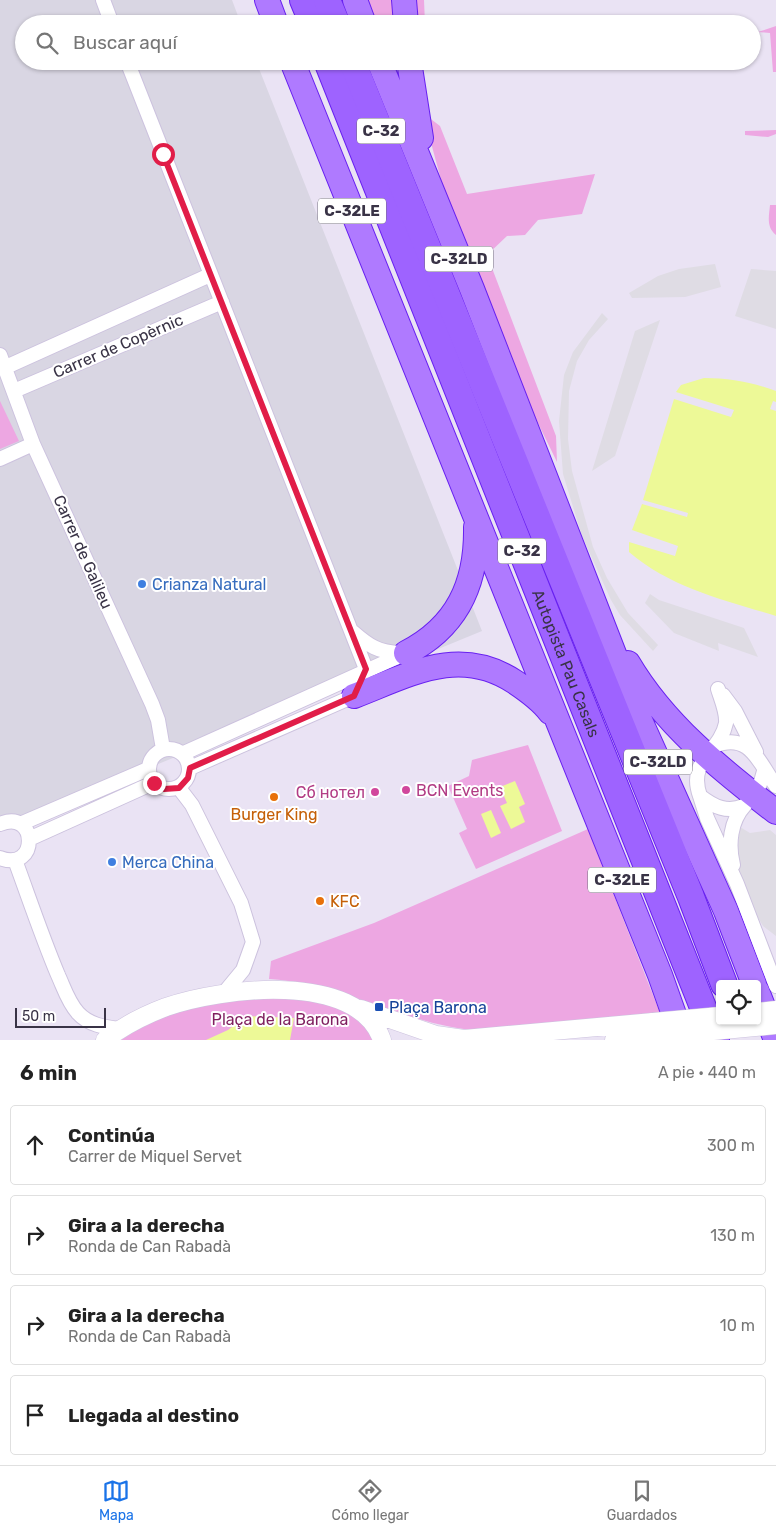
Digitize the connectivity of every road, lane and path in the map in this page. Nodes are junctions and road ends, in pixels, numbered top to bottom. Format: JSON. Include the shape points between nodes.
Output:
{"nodes":[{"id":1,"x":103,"y":0,"type":"edge"},
{"id":2,"x":267,"y":0,"type":"edge"},
{"id":3,"x":303,"y":0,"type":"edge"},
{"id":4,"x":327,"y":0,"type":"edge"},
{"id":5,"x":355,"y":0,"type":"edge"},
{"id":6,"x":404,"y":0,"type":"edge"},
{"id":7,"x":109,"y":15,"type":"edge"},
{"id":8,"x":273,"y":15,"type":"edge"},
{"id":9,"x":309,"y":15,"type":"edge"},
{"id":10,"x":333,"y":15,"type":"edge"},
{"id":11,"x":361,"y":15,"type":"edge"},
{"id":12,"x":405,"y":15,"type":"edge"},
{"id":13,"x":130,"y":70,"type":"edge"},
{"id":14,"x":296,"y":70,"type":"edge"},
{"id":15,"x":332,"y":70,"type":"edge"},
{"id":16,"x":356,"y":70,"type":"edge"},
{"id":17,"x":383,"y":70,"type":"edge"},
{"id":18,"x":410,"y":70,"type":"edge"},
{"id":19,"x":430,"y":186,"type":"junction"},
{"id":20,"x":210,"y":276,"type":"junction"},
{"id":21,"x":222,"y":302,"type":"junction"},
{"id":22,"x":3,"y":361,"type":"edge"},
{"id":23,"x":14,"y":391,"type":"junction"},
{"id":24,"x":33,"y":444,"type":"junction"},
{"id":25,"x":0,"y":459,"type":"edge"},
{"id":26,"x":476,"y":520,"type":"junction"},
{"id":27,"x":588,"y":586,"type":"junction"},
{"id":28,"x":352,"y":631,"type":"junction"},
{"id":29,"x":406,"y":653,"type":"junction"},
{"id":30,"x":366,"y":669,"type":"junction"},
{"id":31,"x":354,"y":696,"type":"junction"},
{"id":32,"x":557,"y":721,"type":"junction"},
{"id":33,"x":163,"y":749,"type":"junction"},
{"id":34,"x":710,"y":750,"type":"junction"},
{"id":35,"x":184,"y":753,"type":"junction"},
{"id":36,"x":758,"y":756,"type":"junction"},
{"id":37,"x":190,"y":768,"type":"junction"},
{"id":38,"x":148,"y":769,"type":"junction"},
{"id":39,"x":764,"y":771,"type":"junction"},
{"id":40,"x":154,"y":783,"type":"junction"},
{"id":41,"x":776,"y":786,"type":"edge"},
{"id":42,"x":179,"y":788,"type":"junction"},
{"id":43,"x":700,"y":796,"type":"junction"},
{"id":44,"x":749,"y":801,"type":"junction"},
{"id":45,"x":776,"y":812,"type":"edge"},
{"id":46,"x":0,"y":824,"type":"edge"},
{"id":47,"x":20,"y":824,"type":"junction"},
{"id":48,"x":29,"y":840,"type":"junction"},
{"id":49,"x":0,"y":858,"type":"edge"},
{"id":50,"x":15,"y":860,"type":"junction"},
{"id":51,"x":737,"y":884,"type":"junction"},
{"id":52,"x":722,"y":980,"type":"edge"},
{"id":53,"x":752,"y":980,"type":"edge"},
{"id":54,"x":776,"y":986,"type":"edge"},
{"id":55,"x":224,"y":992,"type":"junction"},
{"id":56,"x":761,"y":1001,"type":"edge"},
{"id":57,"x":360,"y":1009,"type":"junction"},
{"id":58,"x":776,"y":1010,"type":"edge"},
{"id":59,"x":761,"y":1012,"type":"edge"},
{"id":60,"x":716,"y":1017,"type":"edge"},
{"id":61,"x":776,"y":1024,"type":"edge"},
{"id":62,"x":739,"y":1025,"type":"edge"},
{"id":63,"x":120,"y":1029,"type":"junction"},
{"id":64,"x":652,"y":1030,"type":"junction"},
{"id":65,"x":105,"y":1040,"type":"edge"},
{"id":66,"x":382,"y":1040,"type":"edge"},
{"id":67,"x":614,"y":1040,"type":"edge"},
{"id":68,"x":683,"y":1040,"type":"edge"},
{"id":69,"x":716,"y":1040,"type":"edge"},
{"id":70,"x":745,"y":1040,"type":"edge"},
{"id":71,"x":776,"y":1040,"type":"edge"}],
"edges":[{"from":1,"to":7,"type":"street"},
{"from":2,"to":8,"type":"highway"},
{"from":3,"to":9,"type":"highway"},
{"from":4,"to":10,"type":"highway"},
{"from":5,"to":11,"type":"highway"},
{"from":6,"to":12,"type":"highway"},
{"from":13,"to":20,"type":"street"},
{"from":14,"to":26,"type":"highway","number":"C-32LE"},
{"from":15,"to":69,"type":"highway","name":"Autopista Pau Casals","number":"C-32"},
{"from":16,"to":52,"type":"highway","name":"Autopista Pau Casals","number":"C-32"},
{"from":17,"to":19,"type":"highway","number":"C-32LD"},
{"from":18,"to":19,"type":"highway"},
{"from":19,"to":27,"type":"highway","number":"C-32LD"},
{"from":20,"to":21,"type":"street"},
{"from":20,"to":22,"type":"street","name":"Carrer de Copèrnic"},
{"from":21,"to":23,"type":"street","name":"Carrer de Copèrnic"},
{"from":21,"to":28,"type":"street"},
{"from":22,"to":23,"type":"street","name":"Carrer de Galileu"},
{"from":23,"to":24,"type":"street","name":"Carrer de Galileu"},
{"from":24,"to":25,"type":"street"},
{"from":24,"to":33,"type":"street","name":"Carrer de Galileu","via":[[152,704]]},
{"from":26,"to":29,"type":"highway","via":[[471,582],[454,615],[427,642]]},
{"from":26,"to":32,"type":"highway","number":"C-32LE"},
{"from":27,"to":34,"type":"highway","via":[[640,682],[670,720]]},
{"from":27,"to":53,"type":"highway","number":"C-32LD","via":[[639,718],[726,910]]},
{"from":28,"to":29,"type":"street","via":[[366,644],[382,652]]},
{"from":28,"to":30,"type":"street"},
{"from":29,"to":30,"type":"street"},
{"from":30,"to":31,"type":"street"},
{"from":30,"to":35,"type":"street"},
{"from":31,"to":32,"type":"highway","via":[[428,667],[464,664],[504,675],[542,703]]},
{"from":31,"to":37,"type":"street"},
{"from":32,"to":68,"type":"highway","number":"C-32LE"},
{"from":33,"to":35,"type":"street","via":[[174,748]]},
{"from":33,"to":38,"type":"street","via":[[151,758]]},
{"from":34,"to":36,"type":"street","via":[[725,743],[739,743]]},
{"from":34,"to":36,"type":"street","via":[[726,723],[718,689],[732,706]]},
{"from":34,"to":43,"type":"street","via":[[697,774]]},
{"from":34,"to":44,"type":"highway"},
{"from":35,"to":37,"type":"street"},
{"from":36,"to":39,"type":"street"},
{"from":37,"to":42,"type":"street","via":[[188,778]]},
{"from":38,"to":40,"type":"street"},
{"from":38,"to":47,"type":"street"},
{"from":39,"to":41,"type":"street"},
{"from":39,"to":44,"type":"street","via":[[760,788]]},
{"from":40,"to":42,"type":"street","via":[[164,789]]},
{"from":40,"to":48,"type":"street"},
{"from":42,"to":55,"type":"street","via":[[192,805],[243,907],[253,942],[243,970]]},
{"from":43,"to":44,"type":"street","via":[[727,810]]},
{"from":43,"to":51,"type":"street"},
{"from":44,"to":45,"type":"highway"},
{"from":44,"to":51,"type":"street","via":[[730,840]]},
{"from":46,"to":47,"type":"street","via":[[12,821]]},
{"from":47,"to":48,"type":"street","via":[[27,831]]},
{"from":48,"to":50,"type":"street","via":[[24,854]]},
{"from":49,"to":50,"type":"street"},
{"from":50,"to":63,"type":"street","via":[[45,944],[70,1001],[88,1022]]},
{"from":51,"to":54,"type":"street"},
{"from":55,"to":57,"type":"street","via":[[270,990],[315,993]]},
{"from":55,"to":63,"type":"street","via":[[165,1008]]},
{"from":56,"to":71,"type":"highway"},
{"from":57,"to":64,"type":"street","via":[[436,1036],[458,1038]]},
{"from":57,"to":66,"type":"street","via":[[371,1020]]},
{"from":58,"to":59,"type":"street","bridge":true},
{"from":60,"to":64,"type":"street","bridge":true},
{"from":61,"to":64,"type":"street","bridge":true},
{"from":62,"to":70,"type":"highway"},
{"from":63,"to":65,"type":"street"},
{"from":64,"to":67,"type":"street"}]}
